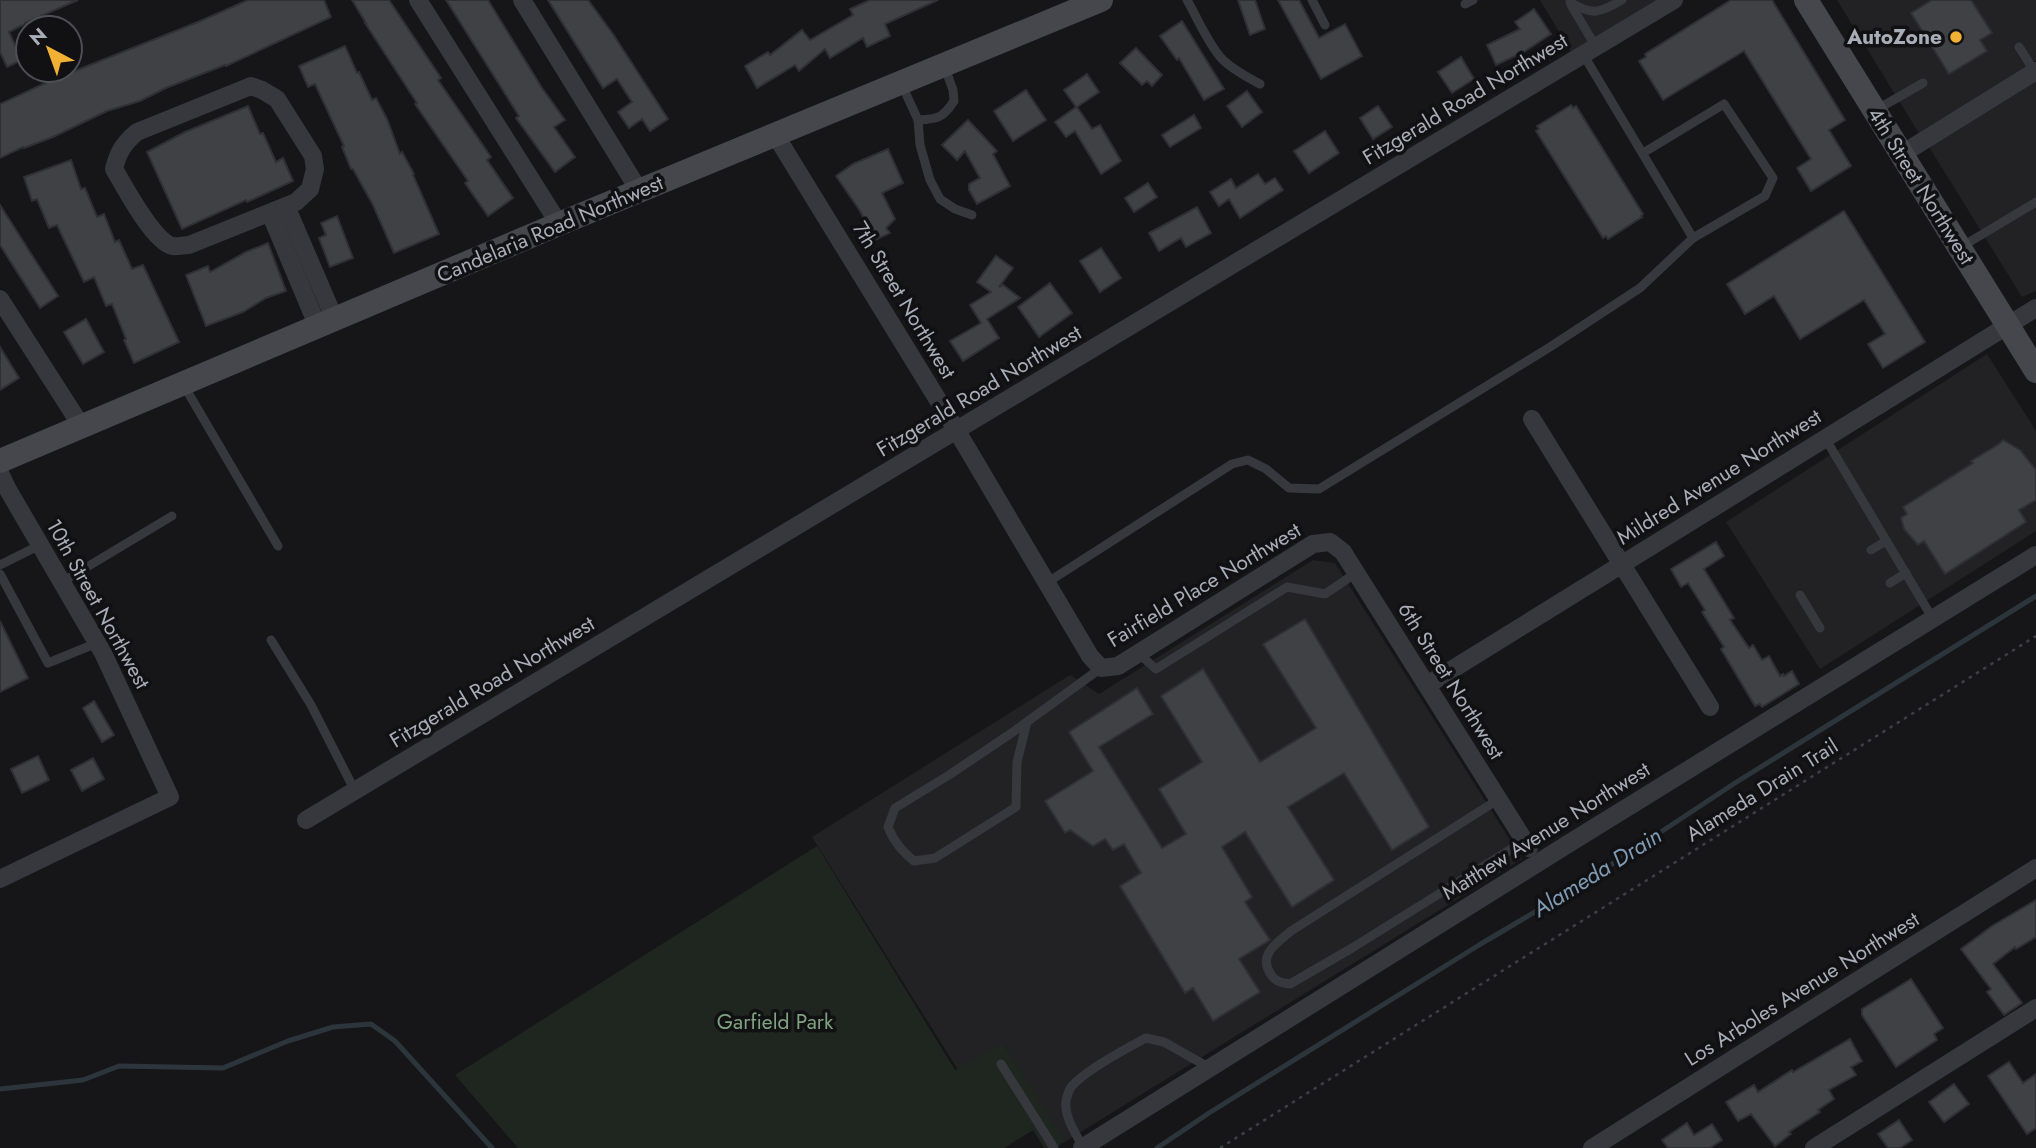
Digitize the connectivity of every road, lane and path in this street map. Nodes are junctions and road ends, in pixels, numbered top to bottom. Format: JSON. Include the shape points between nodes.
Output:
{"nodes":[{"id":1,"x":418,"y":0,"type":"edge"},
{"id":2,"x":522,"y":0,"type":"edge"},
{"id":3,"x":1101,"y":0,"type":"edge"},
{"id":4,"x":1187,"y":0,"type":"edge"},
{"id":5,"x":1312,"y":0,"type":"edge"},
{"id":6,"x":1622,"y":0,"type":"edge"},
{"id":7,"x":1674,"y":0,"type":"edge"},
{"id":8,"x":1570,"y":1,"type":"edge"},
{"id":9,"x":1811,"y":2,"type":"edge"},
{"id":10,"x":1325,"y":25,"type":"dead end"},
{"id":11,"x":2019,"y":47,"type":"dead end"},
{"id":12,"x":1590,"y":51,"type":"junction"},
{"id":13,"x":944,"y":66,"type":"junction"},
{"id":14,"x":2035,"y":71,"type":"edge"},
{"id":15,"x":901,"y":83,"type":"junction"},
{"id":16,"x":1923,"y":83,"type":"dead end"},
{"id":17,"x":1260,"y":84,"type":"dead end"},
{"id":18,"x":1875,"y":111,"type":"junction"},
{"id":19,"x":918,"y":120,"type":"junction"},
{"id":20,"x":776,"y":136,"type":"junction"},
{"id":21,"x":1643,"y":153,"type":"junction"},
{"id":22,"x":1902,"y":155,"type":"junction"},
{"id":23,"x":640,"y":192,"type":"junction"},
{"id":24,"x":2036,"y":202,"type":"edge"},
{"id":25,"x":278,"y":210,"type":"junction"},
{"id":26,"x":972,"y":215,"type":"dead end"},
{"id":27,"x":559,"y":224,"type":"junction"},
{"id":28,"x":1693,"y":238,"type":"junction"},
{"id":29,"x":1960,"y":248,"type":"junction"},
{"id":30,"x":0,"y":299,"type":"edge"},
{"id":31,"x":2036,"y":308,"type":"edge"},
{"id":32,"x":326,"y":323,"type":"junction"},
{"id":33,"x":2008,"y":326,"type":"junction"},
{"id":34,"x":2035,"y":367,"type":"edge"},
{"id":35,"x":183,"y":384,"type":"junction"},
{"id":36,"x":1532,"y":419,"type":"dead end"},
{"id":37,"x":82,"y":427,"type":"junction"},
{"id":38,"x":957,"y":431,"type":"junction"},
{"id":39,"x":1825,"y":438,"type":"junction"},
{"id":40,"x":0,"y":461,"type":"edge"},
{"id":41,"x":0,"y":473,"type":"edge"},
{"id":42,"x":172,"y":516,"type":"dead end"},
{"id":43,"x":1886,"y":541,"type":"junction"},
{"id":44,"x":1330,"y":542,"type":"joint"},
{"id":45,"x":40,"y":545,"type":"junction"},
{"id":46,"x":278,"y":545,"type":"dead end"},
{"id":47,"x":1871,"y":550,"type":"dead end"},
{"id":48,"x":2036,"y":555,"type":"edge"},
{"id":49,"x":1622,"y":564,"type":"junction"},
{"id":50,"x":0,"y":565,"type":"edge"},
{"id":51,"x":1356,"y":573,"type":"junction"},
{"id":52,"x":1906,"y":573,"type":"junction"},
{"id":53,"x":0,"y":574,"type":"edge"},
{"id":54,"x":62,"y":582,"type":"junction"},
{"id":55,"x":1048,"y":582,"type":"junction"},
{"id":56,"x":1890,"y":583,"type":"dead end"},
{"id":57,"x":1800,"y":595,"type":"dead end"},
{"id":58,"x":1933,"y":619,"type":"junction"},
{"id":59,"x":1820,"y":628,"type":"dead end"},
{"id":60,"x":2036,"y":636,"type":"edge"},
{"id":61,"x":271,"y":640,"type":"dead end"},
{"id":62,"x":97,"y":643,"type":"junction"},
{"id":63,"x":1138,"y":653,"type":"junction"},
{"id":64,"x":1101,"y":668,"type":"junction"},
{"id":65,"x":1427,"y":685,"type":"junction"},
{"id":66,"x":1710,"y":707,"type":"dead end"},
{"id":67,"x":1027,"y":722,"type":"junction"},
{"id":68,"x":355,"y":791,"type":"junction"},
{"id":69,"x":1499,"y":799,"type":"junction"},
{"id":70,"x":306,"y":820,"type":"dead end"},
{"id":71,"x":1527,"y":844,"type":"joint"},
{"id":72,"x":2036,"y":868,"type":"edge"},
{"id":73,"x":0,"y":879,"type":"edge"},
{"id":74,"x":2036,"y":1008,"type":"edge"},
{"id":75,"x":1001,"y":1064,"type":"dead end"},
{"id":76,"x":1210,"y":1068,"type":"junction"},
{"id":77,"x":1054,"y":1148,"type":"edge"},
{"id":78,"x":1083,"y":1148,"type":"edge"},
{"id":79,"x":1220,"y":1148,"type":"edge"},
{"id":80,"x":1592,"y":1148,"type":"edge"},
{"id":81,"x":1814,"y":1148,"type":"edge"}],
"edges":[{"from":1,"to":27,"type":"street"},
{"from":2,"to":23,"type":"street"},
{"from":3,"to":13,"type":"main road","name":"Candelaria Road Northwest"},
{"from":4,"to":17,"type":"lane","via":[[1222,59]]},
{"from":5,"to":10,"type":"lane"},
{"from":6,"to":8,"type":"lane","via":[[1598,11],[1584,10]]},
{"from":7,"to":12,"type":"street","name":"Fitzgerald Road Northwest"},
{"from":8,"to":12,"type":"lane"},
{"from":9,"to":18,"type":"main road","name":"4th Street Northwest"},
{"from":11,"to":14,"type":"lane"},
{"from":12,"to":21,"type":"lane"},
{"from":12,"to":38,"type":"street","name":"Fitzgerald Road Northwest"},
{"from":13,"to":15,"type":"main road","name":"Candelaria Road Northwest"},
{"from":13,"to":19,"type":"lane","via":[[954,101],[942,116]]},
{"from":14,"to":22,"type":"street"},
{"from":15,"to":19,"type":"lane"},
{"from":15,"to":20,"type":"main road","name":"Candelaria Road Northwest"},
{"from":16,"to":18,"type":"lane"},
{"from":18,"to":22,"type":"main road","name":"4th Street Northwest"},
{"from":19,"to":26,"type":"lane","via":[[920,145],[940,199]]},
{"from":20,"to":23,"type":"main road","name":"Candelaria Road Northwest"},
{"from":20,"to":38,"type":"street","name":"7th Street Northwest"},
{"from":21,"to":28,"type":"lane"},
{"from":21,"to":28,"type":"lane","via":[[1724,104],[1773,178],[1765,196]]},
{"from":22,"to":29,"type":"main road","name":"4th Street Northwest"},
{"from":23,"to":27,"type":"main road","name":"Candelaria Road Northwest"},
{"from":24,"to":29,"type":"lane"},
{"from":25,"to":25,"type":"street","via":[[310,189],[313,156],[277,99],[251,86],[137,132],[118,153],[114,169],[152,230],[173,247]]},
{"from":25,"to":32,"type":"street"},
{"from":27,"to":32,"type":"main road","name":"Candelaria Road Northwest"},
{"from":28,"to":55,"type":"lane","via":[[1640,288],[1319,489],[1289,488],[1248,460],[1232,464]]},
{"from":29,"to":33,"type":"main road","name":"4th Street Northwest"},
{"from":30,"to":37,"type":"street"},
{"from":31,"to":33,"type":"street","name":"Mildred Avenue Northwest"},
{"from":32,"to":35,"type":"main road","name":"Candelaria Road Northwest"},
{"from":33,"to":34,"type":"main road","name":"4th Street Northwest"},
{"from":33,"to":39,"type":"street","name":"Mildred Avenue Northwest"},
{"from":35,"to":37,"type":"main road","name":"Candelaria Road Northwest"},
{"from":35,"to":46,"type":"lane"},
{"from":36,"to":49,"type":"street"},
{"from":37,"to":40,"type":"main road","name":"Candelaria Road Northwest"},
{"from":38,"to":55,"type":"street","name":"7th Street Northwest"},
{"from":38,"to":68,"type":"street","name":"Fitzgerald Road Northwest"},
{"from":39,"to":43,"type":"lane"},
{"from":39,"to":49,"type":"street","name":"Mildred Avenue Northwest"},
{"from":41,"to":45,"type":"street","name":"10th Street Northwest"},
{"from":42,"to":54,"type":"lane"},
{"from":43,"to":47,"type":"lane"},
{"from":43,"to":52,"type":"lane"},
{"from":44,"to":51,"type":"street","name":"6th Street Northwest","via":[[1343,552]]},
{"from":44,"to":63,"type":"street","name":"Fairfield Place Northwest","via":[[1313,544]]},
{"from":45,"to":50,"type":"lane"},
{"from":45,"to":54,"type":"street","name":"10th Street Northwest"},
{"from":48,"to":58,"type":"street","name":"Matthew Avenue Northwest"},
{"from":49,"to":65,"type":"street","name":"Mildred Avenue Northwest"},
{"from":49,"to":66,"type":"street"},
{"from":51,"to":63,"type":"lane","via":[[1325,594],[1287,587],[1156,669]]},
{"from":51,"to":65,"type":"street","name":"6th Street Northwest"},
{"from":52,"to":56,"type":"lane"},
{"from":52,"to":58,"type":"lane"},
{"from":53,"to":62,"type":"lane","via":[[48,663]]},
{"from":54,"to":62,"type":"street","name":"10th Street Northwest"},
{"from":55,"to":64,"type":"street","name":"7th Street Northwest"},
{"from":57,"to":59,"type":"lane"},
{"from":58,"to":76,"type":"street","name":"Matthew Avenue Northwest"},
{"from":60,"to":79,"type":"path","name":"Alameda Drain Trail"},
{"from":61,"to":68,"type":"lane"},
{"from":62,"to":73,"type":"street","name":"10th Street Northwest","via":[[170,797]]},
{"from":63,"to":64,"type":"street","name":"Fairfield Place Northwest","via":[[1118,666]]},
{"from":64,"to":67,"type":"lane"},
{"from":65,"to":69,"type":"street","name":"6th Street Northwest"},
{"from":67,"to":67,"type":"lane","via":[[895,808],[888,827],[903,852],[914,861],[935,858],[1016,807],[1017,762]]},
{"from":68,"to":70,"type":"street","name":"Fitzgerald Road Northwest"},
{"from":69,"to":71,"type":"street","name":"6th Street Northwest"},
{"from":69,"to":71,"type":"lane","via":[[1292,931],[1268,953],[1268,970],[1273,978],[1290,984]]},
{"from":72,"to":80,"type":"street","name":"Los Arboles Avenue Northwest"},
{"from":74,"to":81,"type":"street"},
{"from":75,"to":77,"type":"lane"},
{"from":76,"to":78,"type":"street","name":"Matthew Avenue Northwest"},
{"from":76,"to":78,"type":"lane","via":[[1164,1042],[1146,1038],[1131,1046],[1070,1088],[1068,1118]]}]}
